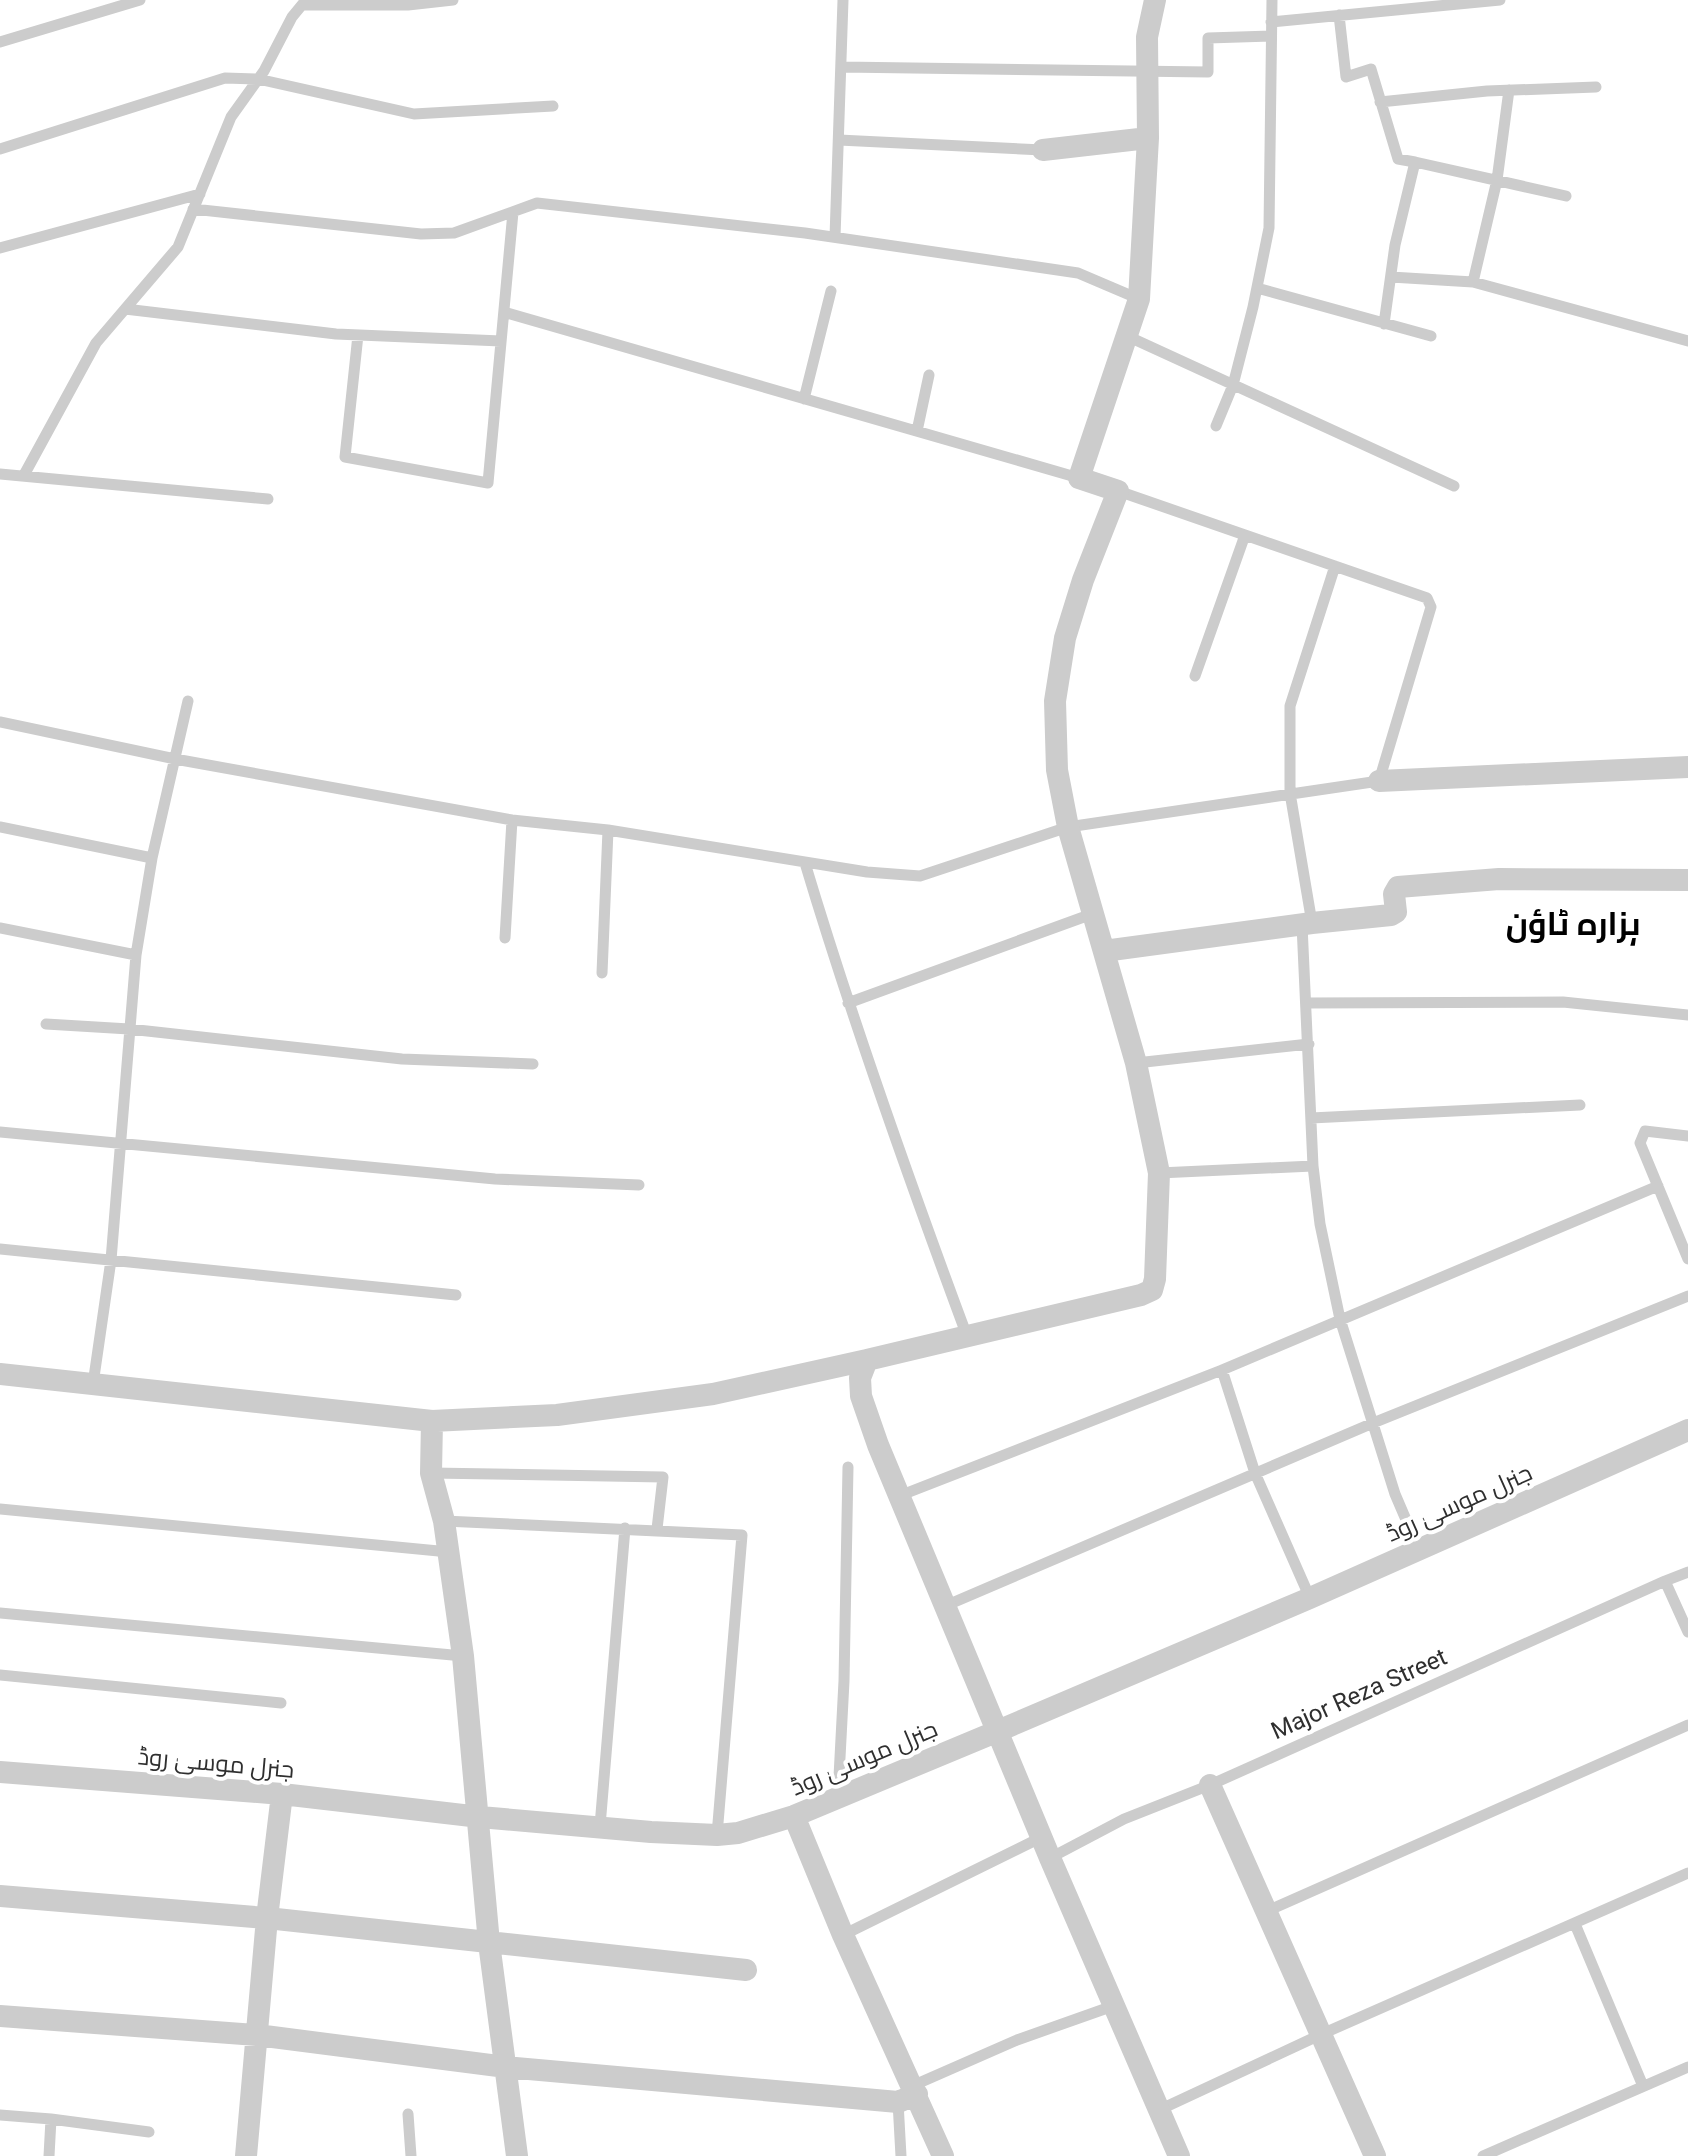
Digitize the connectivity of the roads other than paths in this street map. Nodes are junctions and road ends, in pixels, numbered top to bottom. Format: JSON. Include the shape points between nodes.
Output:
{"nodes":[{"id":1,"x":140,"y":0,"type":"edge"},
{"id":2,"x":453,"y":0,"type":"edge"},
{"id":3,"x":843,"y":0,"type":"edge"},
{"id":4,"x":1155,"y":0,"type":"edge"},
{"id":5,"x":1272,"y":0,"type":"edge"},
{"id":6,"x":1500,"y":0,"type":"edge"},
{"id":7,"x":304,"y":2,"type":"edge"},
{"id":8,"x":1339,"y":15,"type":"junction"},
{"id":9,"x":1271,"y":22,"type":"junction"},
{"id":10,"x":1271,"y":36,"type":"junction"},
{"id":11,"x":0,"y":42,"type":"edge"},
{"id":12,"x":842,"y":67,"type":"junction"},
{"id":13,"x":1147,"y":72,"type":"junction"},
{"id":14,"x":258,"y":79,"type":"junction"},
{"id":15,"x":1596,"y":87,"type":"dead end"},
{"id":16,"x":1509,"y":90,"type":"junction"},
{"id":17,"x":1380,"y":102,"type":"junction"},
{"id":18,"x":553,"y":106,"type":"dead end"},
{"id":19,"x":1148,"y":138,"type":"junction"},
{"id":20,"x":839,"y":140,"type":"junction"},
{"id":21,"x":0,"y":149,"type":"edge"},
{"id":22,"x":1043,"y":150,"type":"joint"},
{"id":23,"x":1415,"y":162,"type":"junction"},
{"id":24,"x":1497,"y":180,"type":"junction"},
{"id":25,"x":200,"y":194,"type":"junction"},
{"id":26,"x":1566,"y":196,"type":"dead end"},
{"id":27,"x":193,"y":209,"type":"junction"},
{"id":28,"x":513,"y":212,"type":"junction"},
{"id":29,"x":835,"y":237,"type":"junction"},
{"id":30,"x":0,"y":248,"type":"edge"},
{"id":31,"x":1391,"y":277,"type":"junction"},
{"id":32,"x":1473,"y":282,"type":"junction"},
{"id":33,"x":1257,"y":288,"type":"junction"},
{"id":34,"x":831,"y":291,"type":"dead end"},
{"id":35,"x":1139,"y":299,"type":"junction"},
{"id":36,"x":125,"y":309,"type":"junction"},
{"id":37,"x":504,"y":312,"type":"junction"},
{"id":38,"x":1384,"y":324,"type":"junction"},
{"id":39,"x":358,"y":335,"type":"junction"},
{"id":40,"x":1127,"y":336,"type":"junction"},
{"id":41,"x":1431,"y":336,"type":"dead end"},
{"id":42,"x":501,"y":341,"type":"junction"},
{"id":43,"x":1688,"y":341,"type":"edge"},
{"id":44,"x":929,"y":375,"type":"dead end"},
{"id":45,"x":1233,"y":385,"type":"junction"},
{"id":46,"x":804,"y":399,"type":"junction"},
{"id":47,"x":1216,"y":426,"type":"dead end"},
{"id":48,"x":917,"y":431,"type":"junction"},
{"id":49,"x":0,"y":474,"type":"edge"},
{"id":50,"x":24,"y":475,"type":"junction"},
{"id":51,"x":1079,"y":478,"type":"junction"},
{"id":52,"x":1454,"y":486,"type":"dead end"},
{"id":53,"x":1118,"y":491,"type":"junction"},
{"id":54,"x":268,"y":499,"type":"dead end"},
{"id":55,"x":1245,"y":535,"type":"junction"},
{"id":56,"x":1335,"y":566,"type":"junction"},
{"id":57,"x":1195,"y":676,"type":"dead end"},
{"id":58,"x":188,"y":701,"type":"dead end"},
{"id":59,"x":0,"y":722,"type":"edge"},
{"id":60,"x":175,"y":759,"type":"junction"},
{"id":61,"x":1688,"y":767,"type":"edge"},
{"id":62,"x":1379,"y":781,"type":"junction"},
{"id":63,"x":1290,"y":793,"type":"junction"},
{"id":64,"x":512,"y":820,"type":"junction"},
{"id":65,"x":0,"y":827,"type":"edge"},
{"id":66,"x":1068,"y":827,"type":"junction"},
{"id":67,"x":608,"y":830,"type":"junction"},
{"id":68,"x":152,"y":858,"type":"junction"},
{"id":69,"x":805,"y":863,"type":"junction"},
{"id":70,"x":1688,"y":880,"type":"edge"},
{"id":71,"x":1092,"y":914,"type":"junction"},
{"id":72,"x":1307,"y":924,"type":"junction"},
{"id":73,"x":0,"y":928,"type":"edge"},
{"id":74,"x":505,"y":938,"type":"dead end"},
{"id":75,"x":1104,"y":951,"type":"junction"},
{"id":76,"x":136,"y":955,"type":"junction"},
{"id":77,"x":602,"y":973,"type":"dead end"},
{"id":78,"x":848,"y":1003,"type":"junction"},
{"id":79,"x":1307,"y":1003,"type":"junction"},
{"id":80,"x":1688,"y":1015,"type":"edge"},
{"id":81,"x":46,"y":1024,"type":"dead end"},
{"id":82,"x":129,"y":1029,"type":"junction"},
{"id":83,"x":1309,"y":1044,"type":"junction"},
{"id":84,"x":1136,"y":1063,"type":"junction"},
{"id":85,"x":533,"y":1064,"type":"dead end"},
{"id":86,"x":1580,"y":1105,"type":"dead end"},
{"id":87,"x":1311,"y":1118,"type":"junction"},
{"id":88,"x":0,"y":1132,"type":"edge"},
{"id":89,"x":1688,"y":1136,"type":"edge"},
{"id":90,"x":120,"y":1142,"type":"junction"},
{"id":91,"x":1313,"y":1166,"type":"junction"},
{"id":92,"x":1159,"y":1173,"type":"junction"},
{"id":93,"x":639,"y":1185,"type":"dead end"},
{"id":94,"x":1658,"y":1186,"type":"junction"},
{"id":95,"x":0,"y":1249,"type":"edge"},
{"id":96,"x":1688,"y":1259,"type":"edge"},
{"id":97,"x":111,"y":1260,"type":"junction"},
{"id":98,"x":456,"y":1295,"type":"dead end"},
{"id":99,"x":1688,"y":1296,"type":"edge"},
{"id":100,"x":1340,"y":1319,"type":"junction"},
{"id":101,"x":967,"y":1336,"type":"junction"},
{"id":102,"x":867,"y":1360,"type":"junction"},
{"id":103,"x":1222,"y":1370,"type":"junction"},
{"id":104,"x":0,"y":1374,"type":"edge"},
{"id":105,"x":93,"y":1384,"type":"junction"},
{"id":106,"x":432,"y":1421,"type":"junction"},
{"id":107,"x":1373,"y":1423,"type":"junction"},
{"id":108,"x":1688,"y":1430,"type":"edge"},
{"id":109,"x":848,"y":1467,"type":"dead end"},
{"id":110,"x":431,"y":1473,"type":"junction"},
{"id":111,"x":1255,"y":1473,"type":"junction"},
{"id":112,"x":899,"y":1496,"type":"junction"},
{"id":113,"x":0,"y":1509,"type":"edge"},
{"id":114,"x":444,"y":1521,"type":"junction"},
{"id":115,"x":625,"y":1528,"type":"junction"},
{"id":116,"x":657,"y":1529,"type":"junction"},
{"id":117,"x":1419,"y":1550,"type":"junction"},
{"id":118,"x":450,"y":1552,"type":"junction"},
{"id":119,"x":1688,"y":1572,"type":"edge"},
{"id":120,"x":1665,"y":1581,"type":"junction"},
{"id":121,"x":1310,"y":1598,"type":"junction"},
{"id":122,"x":945,"y":1606,"type":"junction"},
{"id":123,"x":0,"y":1613,"type":"edge"},
{"id":124,"x":1688,"y":1632,"type":"edge"},
{"id":125,"x":463,"y":1656,"type":"junction"},
{"id":126,"x":0,"y":1675,"type":"edge"},
{"id":127,"x":281,"y":1703,"type":"dead end"},
{"id":128,"x":1688,"y":1725,"type":"edge"},
{"id":129,"x":998,"y":1731,"type":"junction"},
{"id":130,"x":0,"y":1772,"type":"edge"},
{"id":131,"x":1210,"y":1785,"type":"junction"},
{"id":132,"x":282,"y":1794,"type":"junction"},
{"id":133,"x":838,"y":1796,"type":"junction"},
{"id":134,"x":794,"y":1816,"type":"junction"},
{"id":135,"x":480,"y":1817,"type":"junction"},
{"id":136,"x":600,"y":1826,"type":"junction"},
{"id":137,"x":717,"y":1835,"type":"junction"},
{"id":138,"x":1046,"y":1847,"type":"junction"},
{"id":139,"x":1688,"y":1873,"type":"edge"},
{"id":140,"x":0,"y":1896,"type":"edge"},
{"id":141,"x":1267,"y":1911,"type":"junction"},
{"id":142,"x":267,"y":1918,"type":"junction"},
{"id":143,"x":1575,"y":1924,"type":"junction"},
{"id":144,"x":843,"y":1935,"type":"junction"},
{"id":145,"x":489,"y":1943,"type":"junction"},
{"id":146,"x":746,"y":1970,"type":"dead end"},
{"id":147,"x":1113,"y":2006,"type":"junction"},
{"id":148,"x":0,"y":2016,"type":"edge"},
{"id":149,"x":1322,"y":2034,"type":"junction"},
{"id":150,"x":257,"y":2035,"type":"junction"},
{"id":151,"x":506,"y":2067,"type":"junction"},
{"id":152,"x":1688,"y":2067,"type":"edge"},
{"id":153,"x":1643,"y":2086,"type":"junction"},
{"id":154,"x":909,"y":2094,"type":"junction"},
{"id":155,"x":1159,"y":2110,"type":"junction"},
{"id":156,"x":408,"y":2114,"type":"dead end"},
{"id":157,"x":0,"y":2115,"type":"edge"},
{"id":158,"x":51,"y":2119,"type":"junction"},
{"id":159,"x":149,"y":2132,"type":"dead end"},
{"id":160,"x":49,"y":2156,"type":"edge"},
{"id":161,"x":246,"y":2156,"type":"edge"},
{"id":162,"x":411,"y":2156,"type":"edge"},
{"id":163,"x":517,"y":2156,"type":"edge"},
{"id":164,"x":901,"y":2156,"type":"edge"},
{"id":165,"x":943,"y":2156,"type":"edge"},
{"id":166,"x":1179,"y":2156,"type":"edge"},
{"id":167,"x":1375,"y":2156,"type":"edge"},
{"id":168,"x":1483,"y":2156,"type":"edge"}],
"edges":[{"from":1,"to":11,"type":"lane"},
{"from":2,"to":7,"type":"lane","via":[[408,5]]},
{"from":3,"to":12,"type":"lane"},
{"from":4,"to":13,"type":"street"},
{"from":5,"to":9,"type":"lane"},
{"from":6,"to":8,"type":"lane"},
{"from":7,"to":14,"type":"lane"},
{"from":8,"to":9,"type":"lane"},
{"from":8,"to":17,"type":"lane","via":[[1346,77],[1371,69]]},
{"from":9,"to":10,"type":"lane"},
{"from":10,"to":13,"type":"lane","via":[[1208,38],[1208,72]]},
{"from":10,"to":33,"type":"lane","via":[[1269,228]]},
{"from":12,"to":13,"type":"lane"},
{"from":12,"to":20,"type":"lane"},
{"from":13,"to":19,"type":"street"},
{"from":14,"to":18,"type":"lane","via":[[414,114]]},
{"from":14,"to":21,"type":"lane","via":[[225,78]]},
{"from":14,"to":25,"type":"lane","via":[[231,117]]},
{"from":15,"to":16,"type":"lane"},
{"from":16,"to":17,"type":"lane"},
{"from":16,"to":24,"type":"lane"},
{"from":17,"to":23,"type":"lane","via":[[1398,159]]},
{"from":19,"to":22,"type":"street"},
{"from":19,"to":35,"type":"street"},
{"from":20,"to":22,"type":"lane"},
{"from":20,"to":29,"type":"lane"},
{"from":23,"to":24,"type":"lane"},
{"from":23,"to":31,"type":"lane"},
{"from":24,"to":26,"type":"lane"},
{"from":24,"to":32,"type":"lane"},
{"from":25,"to":27,"type":"lane"},
{"from":25,"to":30,"type":"lane"},
{"from":27,"to":28,"type":"lane","via":[[421,234],[454,233]]},
{"from":27,"to":36,"type":"lane","via":[[178,247]]},
{"from":28,"to":29,"type":"lane","via":[[537,203]]},
{"from":28,"to":37,"type":"lane"},
{"from":29,"to":35,"type":"lane","via":[[1078,273]]},
{"from":31,"to":32,"type":"lane"},
{"from":31,"to":38,"type":"lane"},
{"from":32,"to":43,"type":"lane"},
{"from":33,"to":38,"type":"lane"},
{"from":33,"to":45,"type":"lane"},
{"from":34,"to":46,"type":"lane"},
{"from":35,"to":40,"type":"street"},
{"from":36,"to":39,"type":"lane"},
{"from":36,"to":50,"type":"lane","via":[[96,343]]},
{"from":37,"to":42,"type":"lane"},
{"from":37,"to":46,"type":"lane"},
{"from":38,"to":41,"type":"lane"},
{"from":39,"to":42,"type":"lane"},
{"from":39,"to":42,"type":"lane","via":[[345,457],[488,483]]},
{"from":40,"to":45,"type":"lane"},
{"from":40,"to":51,"type":"street"},
{"from":44,"to":48,"type":"lane"},
{"from":45,"to":47,"type":"lane"},
{"from":45,"to":52,"type":"lane"},
{"from":46,"to":48,"type":"lane"},
{"from":48,"to":51,"type":"lane"},
{"from":49,"to":50,"type":"lane"},
{"from":50,"to":54,"type":"lane"},
{"from":51,"to":53,"type":"street"},
{"from":53,"to":55,"type":"lane"},
{"from":53,"to":66,"type":"street","via":[[1065,638],[1055,701],[1057,770]]},
{"from":55,"to":56,"type":"lane"},
{"from":55,"to":57,"type":"lane"},
{"from":56,"to":62,"type":"lane","via":[[1427,598],[1431,607]]},
{"from":56,"to":63,"type":"lane","via":[[1290,706]]},
{"from":58,"to":60,"type":"lane"},
{"from":59,"to":60,"type":"lane"},
{"from":60,"to":64,"type":"lane"},
{"from":60,"to":68,"type":"lane"},
{"from":61,"to":62,"type":"street"},
{"from":62,"to":63,"type":"lane"},
{"from":63,"to":66,"type":"lane"},
{"from":63,"to":72,"type":"lane"},
{"from":64,"to":67,"type":"lane"},
{"from":64,"to":74,"type":"lane"},
{"from":65,"to":68,"type":"lane"},
{"from":66,"to":69,"type":"lane","via":[[920,876]]},
{"from":66,"to":71,"type":"street"},
{"from":67,"to":69,"type":"lane"},
{"from":67,"to":77,"type":"lane"},
{"from":68,"to":76,"type":"lane"},
{"from":69,"to":78,"type":"lane"},
{"from":70,"to":72,"type":"street","via":[[1499,879],[1398,887],[1396,912],[1391,915]]},
{"from":71,"to":75,"type":"street"},
{"from":71,"to":78,"type":"lane"},
{"from":72,"to":75,"type":"street"},
{"from":72,"to":79,"type":"lane"},
{"from":73,"to":76,"type":"lane"},
{"from":75,"to":84,"type":"street"},
{"from":76,"to":82,"type":"lane"},
{"from":78,"to":101,"type":"lane"},
{"from":79,"to":80,"type":"lane","via":[[1563,1002]]},
{"from":79,"to":83,"type":"lane"},
{"from":81,"to":82,"type":"lane"},
{"from":82,"to":85,"type":"lane","via":[[402,1059]]},
{"from":82,"to":90,"type":"lane"},
{"from":83,"to":84,"type":"lane"},
{"from":83,"to":87,"type":"lane"},
{"from":84,"to":92,"type":"street"},
{"from":86,"to":87,"type":"lane"},
{"from":87,"to":91,"type":"lane"},
{"from":88,"to":90,"type":"lane"},
{"from":89,"to":94,"type":"lane","via":[[1645,1131],[1641,1136]]},
{"from":90,"to":93,"type":"lane","via":[[495,1179]]},
{"from":90,"to":97,"type":"lane"},
{"from":91,"to":92,"type":"lane"},
{"from":91,"to":100,"type":"lane"},
{"from":92,"to":101,"type":"street","via":[[1152,1290]]},
{"from":94,"to":96,"type":"lane"},
{"from":94,"to":100,"type":"lane"},
{"from":95,"to":97,"type":"lane"},
{"from":97,"to":98,"type":"lane"},
{"from":97,"to":105,"type":"lane"},
{"from":99,"to":107,"type":"lane"},
{"from":100,"to":103,"type":"lane"},
{"from":100,"to":107,"type":"lane"},
{"from":101,"to":102,"type":"street"},
{"from":102,"to":106,"type":"street","via":[[713,1394],[557,1415]]},
{"from":102,"to":112,"type":"street","via":[[861,1396]]},
{"from":103,"to":111,"type":"lane"},
{"from":103,"to":112,"type":"lane"},
{"from":104,"to":105,"type":"street"},
{"from":105,"to":106,"type":"street"},
{"from":106,"to":110,"type":"street"},
{"from":107,"to":111,"type":"lane"},
{"from":107,"to":117,"type":"lane"},
{"from":108,"to":117,"type":"street","name":"جنرل موسیٰ روڈ"},
{"from":109,"to":133,"type":"lane"},
{"from":110,"to":114,"type":"street"},
{"from":110,"to":116,"type":"lane","via":[[663,1477]]},
{"from":111,"to":121,"type":"lane"},
{"from":111,"to":122,"type":"lane"},
{"from":112,"to":122,"type":"street"},
{"from":113,"to":118,"type":"lane"},
{"from":114,"to":115,"type":"lane"},
{"from":114,"to":118,"type":"street"},
{"from":115,"to":116,"type":"lane"},
{"from":115,"to":136,"type":"lane"},
{"from":116,"to":137,"type":"lane","via":[[742,1535]]},
{"from":117,"to":121,"type":"street","name":"جنرل موسیٰ روڈ"},
{"from":118,"to":125,"type":"street"},
{"from":119,"to":120,"type":"lane","name":"Major Reza Street"},
{"from":120,"to":124,"type":"lane"},
{"from":120,"to":131,"type":"lane","name":"Major Reza Street"},
{"from":121,"to":129,"type":"street","name":"جنرل موسیٰ روڈ"},
{"from":122,"to":129,"type":"street"},
{"from":123,"to":125,"type":"lane"},
{"from":125,"to":135,"type":"street"},
{"from":126,"to":127,"type":"lane"},
{"from":128,"to":141,"type":"lane"},
{"from":129,"to":133,"type":"street","name":"جنرل موسیٰ روڈ"},
{"from":129,"to":138,"type":"street"},
{"from":130,"to":132,"type":"street","name":"جنرل موسیٰ روڈ"},
{"from":131,"to":138,"type":"lane","name":"Major Reza Street"},
{"from":131,"to":141,"type":"street"},
{"from":132,"to":135,"type":"street","name":"جنرل موسیٰ روڈ"},
{"from":132,"to":142,"type":"street"},
{"from":133,"to":134,"type":"street","name":"جنرل موسیٰ روڈ"},
{"from":134,"to":137,"type":"street","name":"جنرل موسیٰ روڈ"},
{"from":134,"to":144,"type":"street"},
{"from":135,"to":136,"type":"street","name":"جنرل موسیٰ روڈ"},
{"from":135,"to":145,"type":"street"},
{"from":136,"to":137,"type":"street","name":"جنرل موسیٰ روڈ"},
{"from":138,"to":144,"type":"lane","name":"Major Reza Street"},
{"from":138,"to":147,"type":"street"},
{"from":139,"to":143,"type":"lane"},
{"from":140,"to":142,"type":"street"},
{"from":141,"to":149,"type":"street"},
{"from":142,"to":145,"type":"street"},
{"from":142,"to":150,"type":"street"},
{"from":143,"to":149,"type":"lane"},
{"from":143,"to":153,"type":"lane"},
{"from":144,"to":154,"type":"street"},
{"from":145,"to":146,"type":"street"},
{"from":145,"to":151,"type":"street"},
{"from":147,"to":154,"type":"lane","via":[[1017,2040]]},
{"from":147,"to":155,"type":"street"},
{"from":148,"to":150,"type":"street"},
{"from":149,"to":155,"type":"lane"},
{"from":149,"to":167,"type":"street"},
{"from":150,"to":151,"type":"street"},
{"from":150,"to":161,"type":"street"},
{"from":151,"to":154,"type":"street"},
{"from":151,"to":163,"type":"street"},
{"from":152,"to":153,"type":"lane"},
{"from":153,"to":168,"type":"lane"},
{"from":154,"to":164,"type":"lane"},
{"from":154,"to":165,"type":"street"},
{"from":155,"to":166,"type":"street"},
{"from":156,"to":162,"type":"lane"},
{"from":157,"to":158,"type":"lane"},
{"from":158,"to":159,"type":"lane"},
{"from":158,"to":160,"type":"lane"}]}
